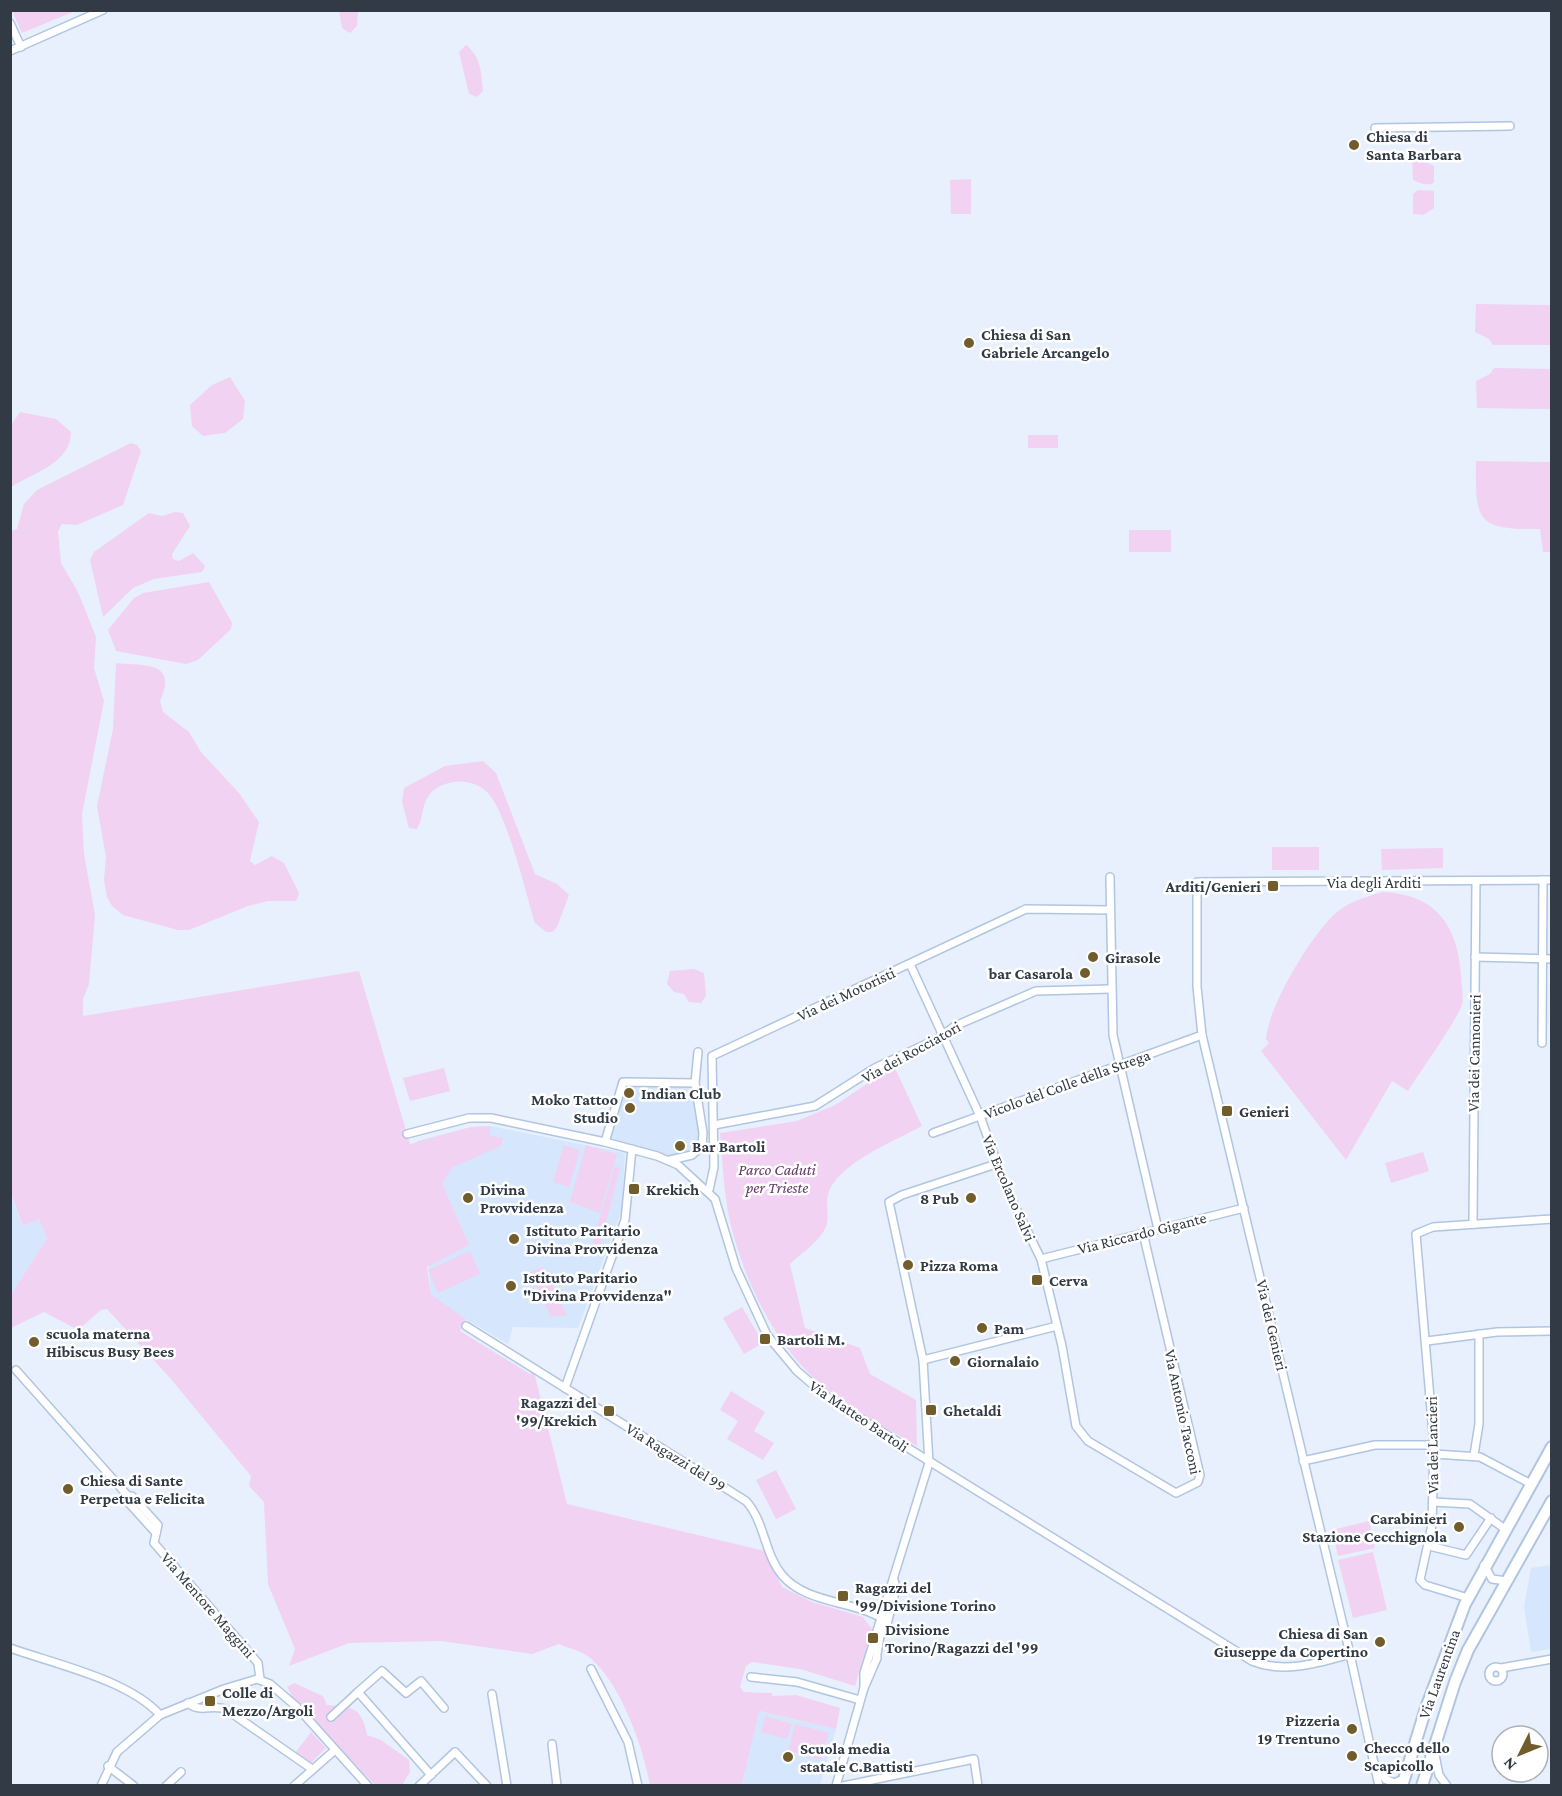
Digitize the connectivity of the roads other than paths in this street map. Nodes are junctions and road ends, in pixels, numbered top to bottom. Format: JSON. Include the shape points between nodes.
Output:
{"nodes":[{"id":1,"x":103,"y":10,"type":"edge"},
{"id":2,"x":10,"y":23,"type":"edge"},
{"id":3,"x":21,"y":46,"type":"junction"},
{"id":4,"x":10,"y":51,"type":"edge"},
{"id":5,"x":1510,"y":126,"type":"dead end"},
{"id":6,"x":1375,"y":128,"type":"dead end"},
{"id":7,"x":1110,"y":877,"type":"dead end"},
{"id":8,"x":1547,"y":880,"type":"edge"},
{"id":9,"x":1476,"y":881,"type":"junction"},
{"id":10,"x":1197,"y":882,"type":"joint"},
{"id":11,"x":1110,"y":910,"type":"junction"},
{"id":12,"x":1475,"y":957,"type":"junction"},
{"id":13,"x":1543,"y":959,"type":"junction"},
{"id":14,"x":1551,"y":959,"type":"edge"},
{"id":15,"x":910,"y":964,"type":"junction"},
{"id":16,"x":1110,"y":989,"type":"junction"},
{"id":17,"x":1542,"y":1026,"type":"junction"},
{"id":18,"x":1551,"y":1027,"type":"edge"},
{"id":19,"x":942,"y":1034,"type":"junction"},
{"id":20,"x":1202,"y":1035,"type":"junction"},
{"id":21,"x":1542,"y":1043,"type":"dead end"},
{"id":22,"x":698,"y":1052,"type":"dead end"},
{"id":23,"x":1120,"y":1066,"type":"junction"},
{"id":24,"x":695,"y":1083,"type":"junction"},
{"id":25,"x":980,"y":1116,"type":"junction"},
{"id":26,"x":714,"y":1125,"type":"junction"},
{"id":27,"x":933,"y":1133,"type":"dead end"},
{"id":28,"x":407,"y":1134,"type":"dead end"},
{"id":29,"x":605,"y":1142,"type":"junction"},
{"id":30,"x":632,"y":1149,"type":"junction"},
{"id":31,"x":670,"y":1160,"type":"junction"},
{"id":32,"x":996,"y":1164,"type":"junction"},
{"id":33,"x":709,"y":1190,"type":"junction"},
{"id":34,"x":1244,"y":1208,"type":"junction"},
{"id":35,"x":1551,"y":1219,"type":"edge"},
{"id":36,"x":1473,"y":1224,"type":"junction"},
{"id":37,"x":1158,"y":1229,"type":"junction"},
{"id":38,"x":1143,"y":1233,"type":"junction"},
{"id":39,"x":1041,"y":1259,"type":"junction"},
{"id":40,"x":466,"y":1326,"type":"dead end"},
{"id":41,"x":1057,"y":1326,"type":"junction"},
{"id":42,"x":1551,"y":1331,"type":"edge"},
{"id":43,"x":1479,"y":1334,"type":"junction"},
{"id":44,"x":1427,"y":1341,"type":"junction"},
{"id":45,"x":923,"y":1359,"type":"junction"},
{"id":46,"x":16,"y":1370,"type":"dead end"},
{"id":47,"x":565,"y":1388,"type":"junction"},
{"id":48,"x":1070,"y":1389,"type":"joint"},
{"id":49,"x":1434,"y":1445,"type":"junction"},
{"id":50,"x":1551,"y":1447,"type":"edge"},
{"id":51,"x":1434,"y":1454,"type":"junction"},
{"id":52,"x":1474,"y":1455,"type":"junction"},
{"id":53,"x":1303,"y":1461,"type":"junction"},
{"id":54,"x":929,"y":1462,"type":"junction"},
{"id":55,"x":1531,"y":1484,"type":"junction"},
{"id":56,"x":1551,"y":1501,"type":"edge"},
{"id":57,"x":1433,"y":1502,"type":"junction"},
{"id":58,"x":1491,"y":1518,"type":"junction"},
{"id":59,"x":1505,"y":1528,"type":"junction"},
{"id":60,"x":1429,"y":1546,"type":"junction"},
{"id":61,"x":1484,"y":1565,"type":"junction"},
{"id":62,"x":894,"y":1581,"type":"junction"},
{"id":63,"x":1507,"y":1581,"type":"junction"},
{"id":64,"x":1468,"y":1598,"type":"junction"},
{"id":65,"x":881,"y":1618,"type":"junction"},
{"id":66,"x":10,"y":1648,"type":"edge"},
{"id":67,"x":1350,"y":1654,"type":"junction"},
{"id":68,"x":1551,"y":1659,"type":"edge"},
{"id":69,"x":876,"y":1660,"type":"junction"},
{"id":70,"x":1501,"y":1668,"type":"dead end"},
{"id":71,"x":591,"y":1669,"type":"dead end"},
{"id":72,"x":751,"y":1677,"type":"dead end"},
{"id":73,"x":260,"y":1679,"type":"junction"},
{"id":74,"x":864,"y":1688,"type":"junction"},
{"id":75,"x":358,"y":1692,"type":"junction"},
{"id":76,"x":492,"y":1694,"type":"dead end"},
{"id":77,"x":860,"y":1700,"type":"junction"},
{"id":78,"x":188,"y":1703,"type":"junction"},
{"id":79,"x":444,"y":1708,"type":"dead end"},
{"id":80,"x":160,"y":1715,"type":"junction"},
{"id":81,"x":330,"y":1717,"type":"dead end"},
{"id":82,"x":1435,"y":1742,"type":"junction"},
{"id":83,"x":552,"y":1744,"type":"dead end"},
{"id":84,"x":335,"y":1749,"type":"junction"},
{"id":85,"x":1374,"y":1764,"type":"junction"},
{"id":86,"x":108,"y":1766,"type":"junction"},
{"id":87,"x":312,"y":1769,"type":"junction"},
{"id":88,"x":182,"y":1772,"type":"dead end"},
{"id":89,"x":431,"y":1775,"type":"junction"},
{"id":90,"x":1403,"y":1782,"type":"edge"},
{"id":91,"x":299,"y":1784,"type":"edge"},
{"id":92,"x":101,"y":1785,"type":"edge"},
{"id":93,"x":134,"y":1785,"type":"edge"},
{"id":94,"x":166,"y":1785,"type":"edge"},
{"id":95,"x":368,"y":1785,"type":"edge"},
{"id":96,"x":419,"y":1785,"type":"edge"},
{"id":97,"x":487,"y":1785,"type":"edge"},
{"id":98,"x":507,"y":1785,"type":"edge"},
{"id":99,"x":557,"y":1785,"type":"edge"},
{"id":100,"x":638,"y":1785,"type":"edge"},
{"id":101,"x":836,"y":1785,"type":"edge"},
{"id":102,"x":843,"y":1785,"type":"edge"},
{"id":103,"x":978,"y":1785,"type":"edge"},
{"id":104,"x":1379,"y":1785,"type":"edge"},
{"id":105,"x":1422,"y":1785,"type":"edge"},
{"id":106,"x":1447,"y":1785,"type":"edge"}],
"edges":[{"from":1,"to":3,"type":"street"},
{"from":2,"to":3,"type":"street"},
{"from":3,"to":4,"type":"street"},
{"from":5,"to":6,"type":"street"},
{"from":7,"to":11,"type":"street"},
{"from":8,"to":9,"type":"street","name":"Via degli Arditi"},
{"from":8,"to":13,"type":"street"},
{"from":9,"to":10,"type":"street","name":"Via degli Arditi"},
{"from":9,"to":12,"type":"street","name":"Via dei Cannonieri"},
{"from":10,"to":20,"type":"street","name":"Via dei Genieri","via":[[1197,987]]},
{"from":11,"to":15,"type":"street","name":"Via dei Motoristi","via":[[1026,909]]},
{"from":11,"to":16,"type":"street"},
{"from":12,"to":13,"type":"street"},
{"from":12,"to":36,"type":"street","name":"Via dei Cannonieri"},
{"from":13,"to":14,"type":"street"},
{"from":13,"to":17,"type":"street"},
{"from":15,"to":19,"type":"street","name":"Via Ercolano Salvi"},
{"from":15,"to":26,"type":"street","name":"Via dei Motoristi","via":[[712,1056]]},
{"from":16,"to":19,"type":"street","name":"Via dei Rocciatori","via":[[1043,989]]},
{"from":16,"to":23,"type":"street"},
{"from":17,"to":18,"type":"street"},
{"from":17,"to":21,"type":"street"},
{"from":19,"to":25,"type":"street","name":"Via Ercolano Salvi"},
{"from":19,"to":26,"type":"street","name":"Via dei Rocciatori","via":[[875,1068],[815,1106]]},
{"from":20,"to":23,"type":"street","name":"Vicolo del Colle della Strega"},
{"from":20,"to":34,"type":"street","name":"Via dei Genieri"},
{"from":22,"to":24,"type":"street"},
{"from":23,"to":25,"type":"street","name":"Vicolo del Colle della Strega"},
{"from":23,"to":37,"type":"street"},
{"from":24,"to":29,"type":"street","via":[[623,1082]]},
{"from":24,"to":31,"type":"street","via":[[703,1143],[693,1155]]},
{"from":25,"to":27,"type":"street","name":"Vicolo del Colle della Strega"},
{"from":25,"to":32,"type":"street","name":"Via Ercolano Salvi"},
{"from":26,"to":33,"type":"street","name":"Via dei Motoristi","via":[[714,1167]]},
{"from":28,"to":29,"type":"street","name":"Via Matteo Bartoli","via":[[469,1118],[490,1118]]},
{"from":29,"to":30,"type":"street","name":"Via Matteo Bartoli"},
{"from":30,"to":31,"type":"street","name":"Via Matteo Bartoli"},
{"from":30,"to":47,"type":"street","via":[[625,1220]]},
{"from":31,"to":33,"type":"street","name":"Via Matteo Bartoli"},
{"from":32,"to":39,"type":"street","name":"Via Ercolano Salvi"},
{"from":32,"to":45,"type":"street","via":[[889,1202]]},
{"from":33,"to":54,"type":"street","name":"Via Matteo Bartoli","via":[[720,1210],[739,1278],[771,1342],[826,1397]]},
{"from":34,"to":37,"type":"street","name":"Via Riccardo Gigante"},
{"from":34,"to":53,"type":"street","name":"Via dei Genieri"},
{"from":35,"to":36,"type":"street"},
{"from":36,"to":44,"type":"street","name":"Via dei Lancieri","via":[[1433,1227],[1416,1234]]},
{"from":37,"to":38,"type":"street","name":"Via Riccardo Gigante"},
{"from":38,"to":39,"type":"street","name":"Via Riccardo Gigante"},
{"from":38,"to":48,"type":"street","name":"Via Antonio Tacconi","via":[[1199,1481],[1171,1492],[1088,1441],[1074,1423]]},
{"from":39,"to":41,"type":"street","name":"Via Ercolano Salvi"},
{"from":40,"to":47,"type":"street","name":"Via Ragazzi del 99"},
{"from":41,"to":45,"type":"street"},
{"from":41,"to":48,"type":"street","name":"Via Ercolano Salvi"},
{"from":42,"to":43,"type":"street"},
{"from":43,"to":44,"type":"street"},
{"from":43,"to":52,"type":"street","via":[[1479,1425]]},
{"from":44,"to":49,"type":"street","name":"Via dei Lancieri"},
{"from":45,"to":54,"type":"street"},
{"from":46,"to":73,"type":"street","name":"Via Mentore Maggini","via":[[156,1533],[154,1542],[258,1663]]},
{"from":47,"to":65,"type":"street","name":"Via Ragazzi del 99","via":[[746,1501],[758,1518],[778,1569],[790,1583],[807,1593]]},
{"from":49,"to":51,"type":"street","name":"Via dei Lancieri"},
{"from":49,"to":53,"type":"street","via":[[1376,1445]]},
{"from":50,"to":55,"type":"main road","name":"Via Laurentina"},
{"from":51,"to":52,"type":"street"},
{"from":51,"to":57,"type":"street","name":"Via dei Lancieri"},
{"from":52,"to":55,"type":"street"},
{"from":53,"to":67,"type":"street","name":"Via dei Genieri"},
{"from":54,"to":62,"type":"street"},
{"from":54,"to":67,"type":"street","name":"Via Matteo Bartoli","via":[[1252,1661],[1288,1668]]},
{"from":55,"to":59,"type":"main road","name":"Via Laurentina"},
{"from":56,"to":63,"type":"main road","name":"Via Laurentina"},
{"from":57,"to":58,"type":"street","via":[[1467,1503]]},
{"from":57,"to":60,"type":"street","name":"Via dei Lancieri"},
{"from":58,"to":59,"type":"street"},
{"from":58,"to":60,"type":"street","via":[[1466,1555]]},
{"from":59,"to":61,"type":"main road","name":"Via Laurentina"},
{"from":60,"to":64,"type":"street","name":"Via dei Lancieri","via":[[1421,1583]]},
{"from":61,"to":63,"type":"street","via":[[1492,1579]]},
{"from":61,"to":64,"type":"main road","name":"Via Laurentina"},
{"from":62,"to":65,"type":"street"},
{"from":62,"to":69,"type":"street","via":[[896,1588]]},
{"from":63,"to":82,"type":"main road","name":"Via Laurentina","via":[[1463,1663]]},
{"from":64,"to":90,"type":"main road","name":"Via Laurentina","via":[[1440,1667]]},
{"from":65,"to":69,"type":"street","via":[[884,1621]]},
{"from":65,"to":74,"type":"street","via":[[864,1672]]},
{"from":66,"to":80,"type":"street","via":[[125,1689]]},
{"from":67,"to":85,"type":"street","name":"Via dei Genieri"},
{"from":68,"to":70,"type":"street"},
{"from":69,"to":74,"type":"street"},
{"from":71,"to":100,"type":"street","via":[[624,1731]]},
{"from":72,"to":77,"type":"street","via":[[797,1682]]},
{"from":73,"to":78,"type":"street"},
{"from":73,"to":84,"type":"street","via":[[292,1702]]},
{"from":74,"to":77,"type":"street"},
{"from":75,"to":79,"type":"street","via":[[382,1671],[406,1693],[421,1681]]},
{"from":75,"to":81,"type":"street"},
{"from":75,"to":89,"type":"street"},
{"from":76,"to":98,"type":"street"},
{"from":77,"to":101,"type":"street"},
{"from":78,"to":80,"type":"street"},
{"from":78,"to":87,"type":"street","via":[[198,1709],[227,1710]]},
{"from":80,"to":86,"type":"street","via":[[117,1752]]},
{"from":82,"to":105,"type":"main road","name":"Via Laurentina"},
{"from":82,"to":106,"type":"street","via":[[1437,1767]]},
{"from":83,"to":99,"type":"street"},
{"from":84,"to":87,"type":"street"},
{"from":84,"to":95,"type":"street"},
{"from":85,"to":90,"type":"street","via":[[1387,1781]]},
{"from":85,"to":104,"type":"street","name":"Via dei Genieri"},
{"from":86,"to":92,"type":"street"},
{"from":86,"to":93,"type":"street"},
{"from":87,"to":91,"type":"street"},
{"from":88,"to":94,"type":"street"},
{"from":89,"to":96,"type":"street"},
{"from":89,"to":97,"type":"street","via":[[455,1752]]},
{"from":102,"to":103,"type":"street","via":[[974,1759]]}]}
